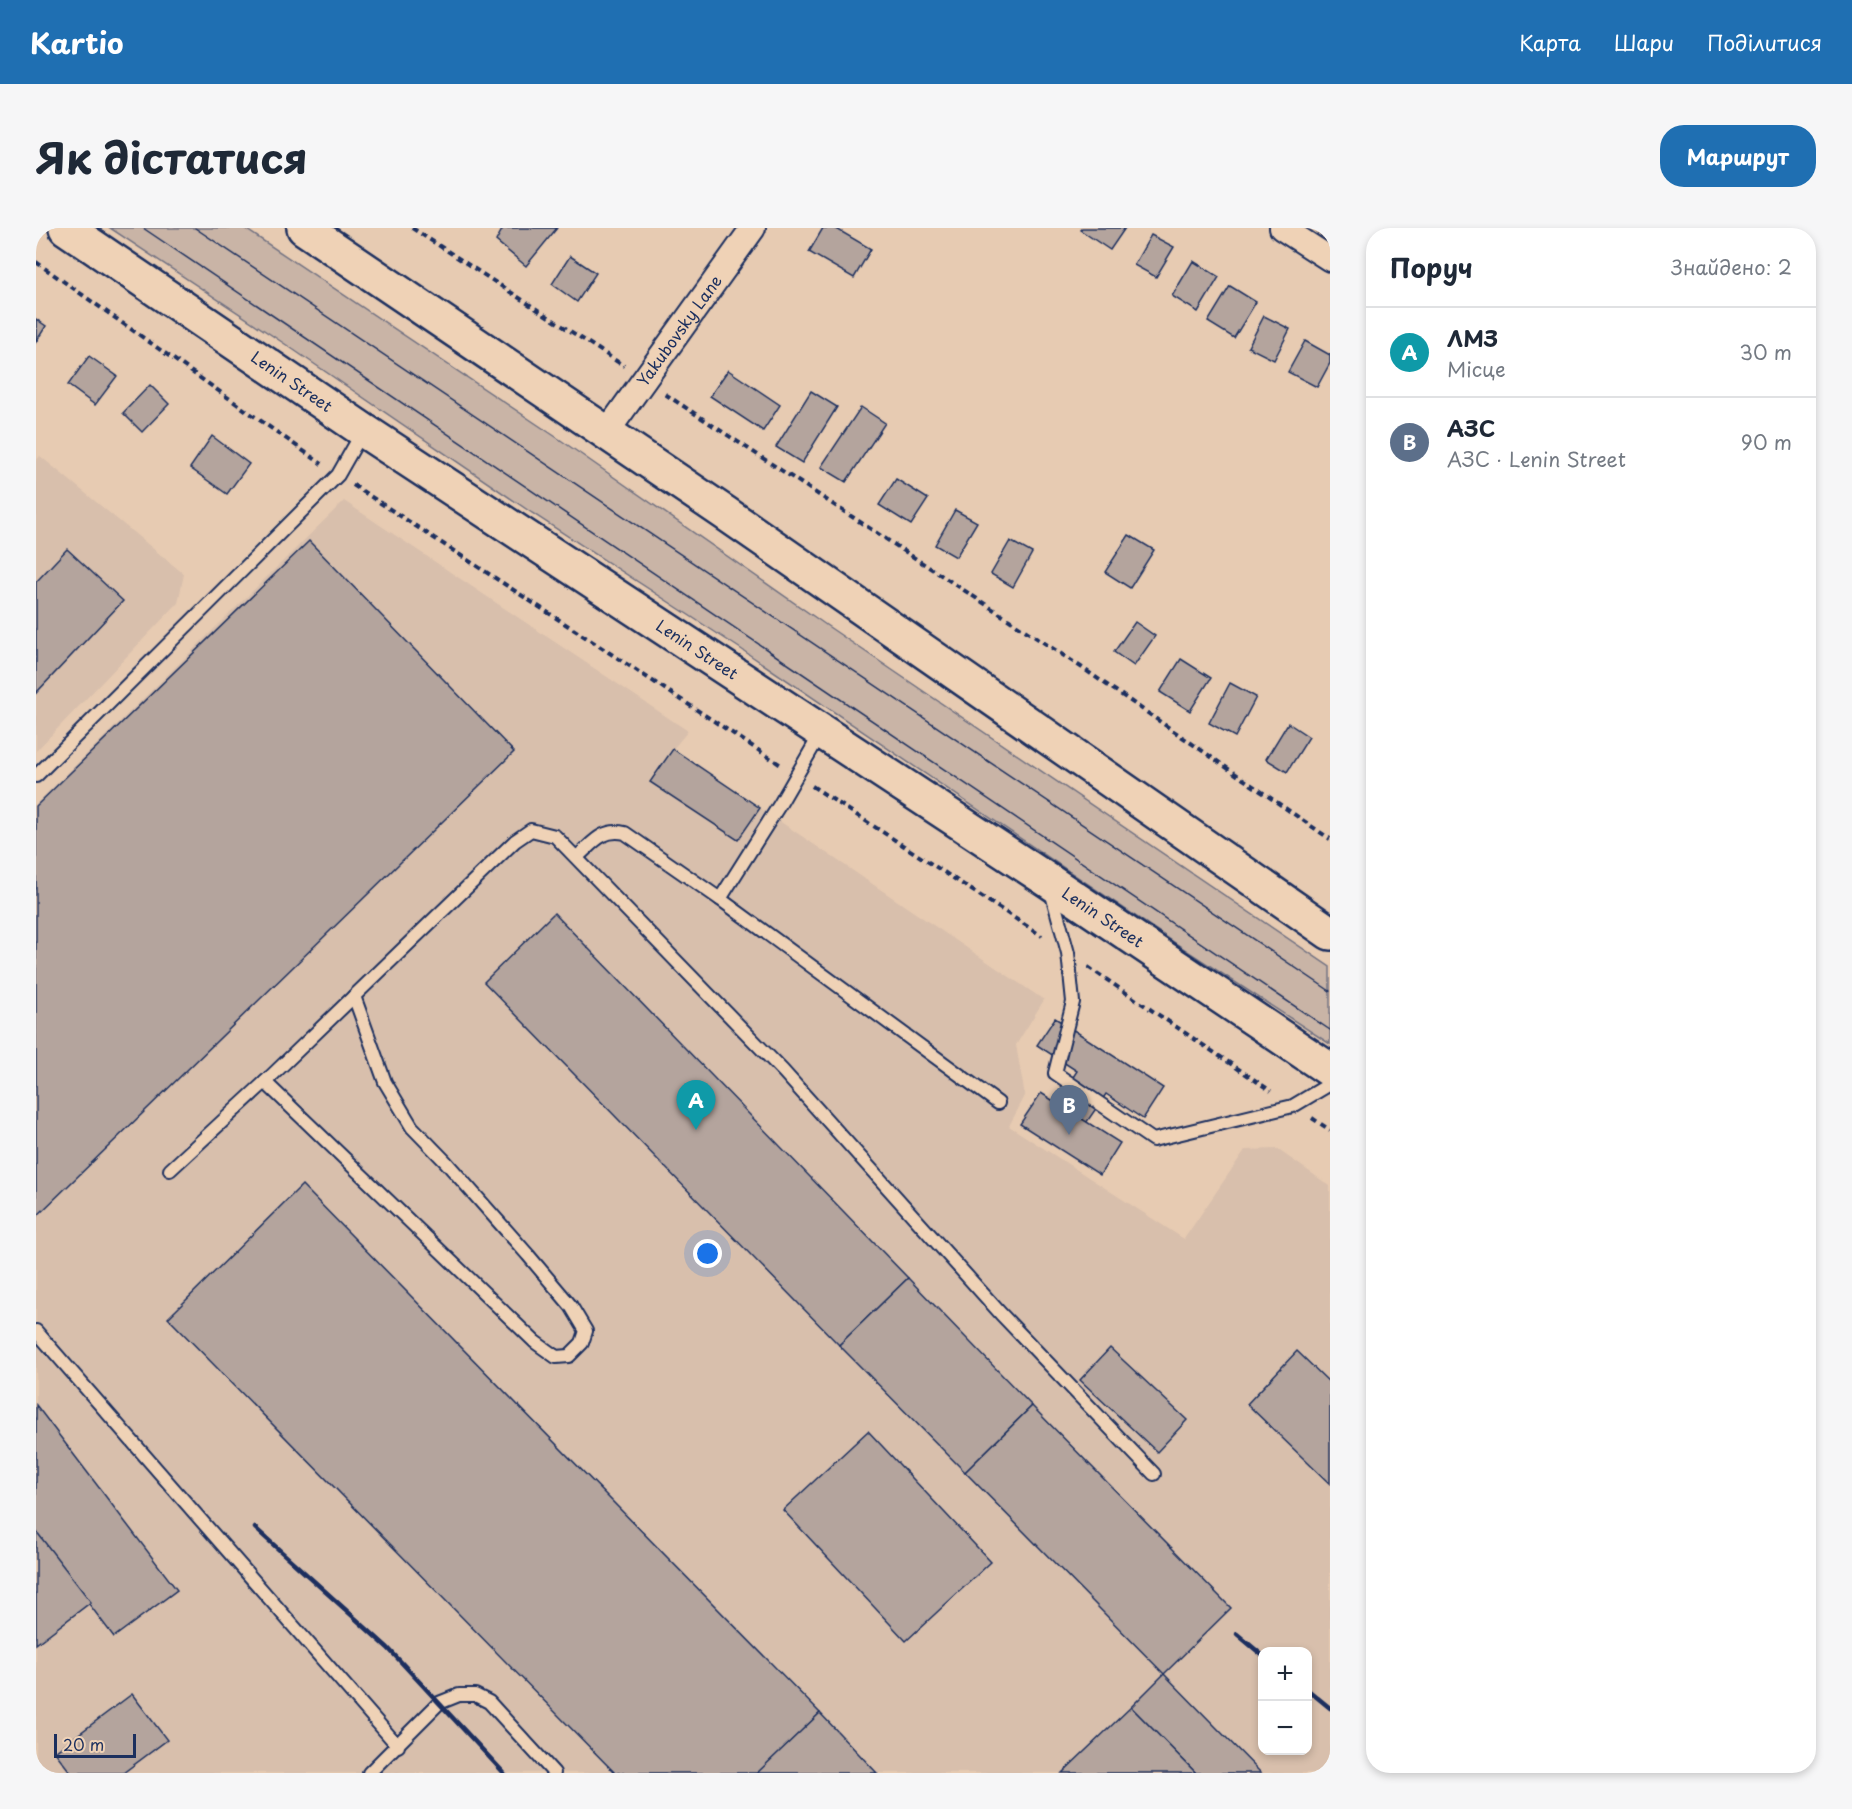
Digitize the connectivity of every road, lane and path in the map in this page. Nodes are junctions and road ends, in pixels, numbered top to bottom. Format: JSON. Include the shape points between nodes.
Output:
{"nodes":[{"id":1,"x":66,"y":228,"type":"edge"},
{"id":2,"x":304,"y":228,"type":"edge"},
{"id":3,"x":412,"y":228,"type":"edge"},
{"id":4,"x":753,"y":228,"type":"edge"},
{"id":5,"x":1282,"y":228,"type":"edge"},
{"id":6,"x":1330,"y":259,"type":"edge"},
{"id":7,"x":36,"y":262,"type":"edge"},
{"id":8,"x":644,"y":380,"type":"junction"},
{"id":9,"x":363,"y":430,"type":"junction"},
{"id":10,"x":606,"y":433,"type":"junction"},
{"id":11,"x":338,"y":475,"type":"junction"},
{"id":12,"x":822,"y":732,"type":"junction"},
{"id":13,"x":796,"y":775,"type":"junction"},
{"id":14,"x":36,"y":776,"type":"edge"},
{"id":15,"x":1330,"y":839,"type":"edge"},
{"id":16,"x":577,"y":857,"type":"junction"},
{"id":17,"x":1049,"y":881,"type":"junction"},
{"id":18,"x":720,"y":898,"type":"junction"},
{"id":19,"x":1330,"y":933,"type":"edge"},
{"id":20,"x":1068,"y":953,"type":"junction"},
{"id":21,"x":354,"y":996,"type":"junction"},
{"id":22,"x":1330,"y":1070,"type":"edge"},
{"id":23,"x":265,"y":1082,"type":"junction"},
{"id":24,"x":1330,"y":1084,"type":"edge"},
{"id":25,"x":998,"y":1103,"type":"dead end"},
{"id":26,"x":1293,"y":1106,"type":"junction"},
{"id":27,"x":1330,"y":1130,"type":"edge"},
{"id":28,"x":170,"y":1170,"type":"dead end"},
{"id":29,"x":36,"y":1331,"type":"edge"},
{"id":30,"x":1154,"y":1474,"type":"dead end"},
{"id":31,"x":398,"y":1746,"type":"junction"},
{"id":32,"x":369,"y":1773,"type":"edge"},
{"id":33,"x":554,"y":1773,"type":"edge"}],
"edges":[{"from":1,"to":9,"type":"main road","name":"Lenin Street"},
{"from":2,"to":10,"type":"main road"},
{"from":3,"to":8,"type":"path"},
{"from":4,"to":8,"type":"street","name":"Yakubovsky Lane"},
{"from":5,"to":6,"type":"street"},
{"from":7,"to":11,"type":"path"},
{"from":8,"to":10,"type":"street","name":"Yakubovsky Lane"},
{"from":8,"to":15,"type":"path","via":[[1082,667]]},
{"from":9,"to":11,"type":"lane"},
{"from":9,"to":12,"type":"main road","name":"Lenin Street"},
{"from":10,"to":19,"type":"main road"},
{"from":11,"to":13,"type":"path"},
{"from":11,"to":14,"type":"lane"},
{"from":12,"to":13,"type":"lane"},
{"from":12,"to":17,"type":"main road","name":"Lenin Street"},
{"from":13,"to":18,"type":"lane"},
{"from":13,"to":20,"type":"path"},
{"from":16,"to":18,"type":"lane","via":[[601,836],[614,830],[625,833]]},
{"from":16,"to":21,"type":"lane","via":[[555,836],[531,830]]},
{"from":16,"to":30,"type":"lane","via":[[783,1071],[1001,1314]]},
{"from":17,"to":20,"type":"lane"},
{"from":17,"to":22,"type":"main road","name":"Lenin Street"},
{"from":18,"to":25,"type":"lane"},
{"from":20,"to":26,"type":"path"},
{"from":20,"to":26,"type":"lane","via":[[1073,1002],[1055,1073],[1153,1140]]},
{"from":21,"to":23,"type":"lane"},
{"from":21,"to":23,"type":"lane","via":[[385,1082],[412,1127],[571,1306],[586,1331],[582,1343],[569,1356],[556,1356],[535,1342]]},
{"from":23,"to":28,"type":"lane"},
{"from":24,"to":26,"type":"lane"},
{"from":26,"to":27,"type":"path"},
{"from":29,"to":31,"type":"lane"},
{"from":31,"to":32,"type":"lane"},
{"from":31,"to":33,"type":"lane","via":[[439,1703],[459,1695],[475,1695],[489,1702]]}]}
